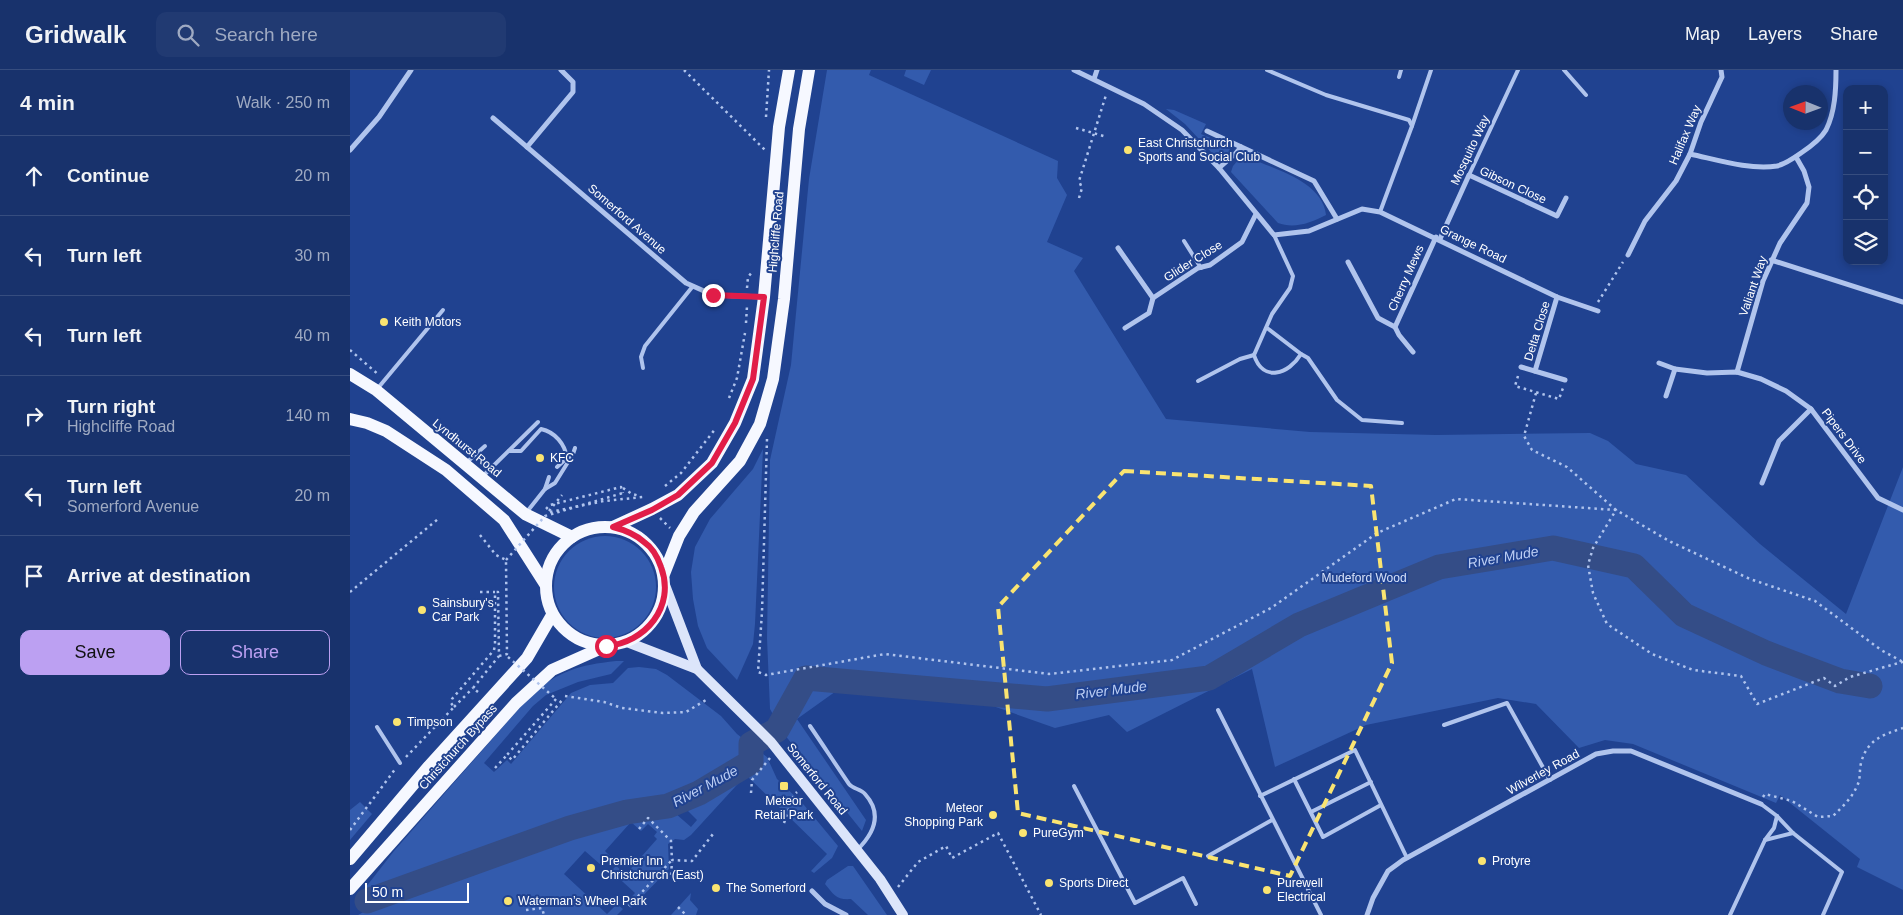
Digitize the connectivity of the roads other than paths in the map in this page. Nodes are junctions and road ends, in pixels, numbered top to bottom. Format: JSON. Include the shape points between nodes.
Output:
{"nodes":[{"id":1,"x":411,"y":70,"type":"edge"},
{"id":2,"x":561,"y":70,"type":"edge"},
{"id":3,"x":789,"y":70,"type":"edge"},
{"id":4,"x":809,"y":70,"type":"edge"},
{"id":5,"x":1074,"y":70,"type":"edge"},
{"id":6,"x":1097,"y":70,"type":"edge"},
{"id":7,"x":1267,"y":70,"type":"edge"},
{"id":8,"x":1401,"y":70,"type":"edge"},
{"id":9,"x":1431,"y":70,"type":"edge"},
{"id":10,"x":1518,"y":70,"type":"edge"},
{"id":11,"x":1564,"y":70,"type":"edge"},
{"id":12,"x":1721,"y":70,"type":"edge"},
{"id":13,"x":1836,"y":70,"type":"edge"},
{"id":14,"x":1399,"y":77,"type":"dead end"},
{"id":15,"x":1094,"y":79,"type":"junction"},
{"id":16,"x":1586,"y":95,"type":"dead end"},
{"id":17,"x":493,"y":118,"type":"dead end"},
{"id":18,"x":1412,"y":126,"type":"junction"},
{"id":19,"x":1207,"y":131,"type":"dead end"},
{"id":20,"x":527,"y":147,"type":"junction"},
{"id":21,"x":1240,"y":147,"type":"junction"},
{"id":22,"x":350,"y":150,"type":"edge"},
{"id":23,"x":1690,"y":154,"type":"junction"},
{"id":24,"x":1796,"y":157,"type":"junction"},
{"id":25,"x":1219,"y":168,"type":"junction"},
{"id":26,"x":1469,"y":175,"type":"junction"},
{"id":27,"x":1566,"y":198,"type":"dead end"},
{"id":28,"x":1380,"y":212,"type":"junction"},
{"id":29,"x":1256,"y":214,"type":"junction"},
{"id":30,"x":1337,"y":219,"type":"junction"},
{"id":31,"x":1274,"y":235,"type":"junction"},
{"id":32,"x":1438,"y":238,"type":"junction"},
{"id":33,"x":1184,"y":241,"type":"dead end"},
{"id":34,"x":1118,"y":248,"type":"dead end"},
{"id":35,"x":1628,"y":255,"type":"road end"},
{"id":36,"x":1771,"y":260,"type":"junction"},
{"id":37,"x":1348,"y":262,"type":"dead end"},
{"id":38,"x":1201,"y":268,"type":"junction"},
{"id":39,"x":693,"y":286,"type":"junction"},
{"id":40,"x":764,"y":297,"type":"junction"},
{"id":41,"x":1557,"y":297,"type":"junction"},
{"id":42,"x":1153,"y":298,"type":"junction"},
{"id":43,"x":1903,"y":302,"type":"edge"},
{"id":44,"x":443,"y":310,"type":"dead end"},
{"id":45,"x":1596,"y":310,"type":"road end"},
{"id":46,"x":1395,"y":327,"type":"junction"},
{"id":47,"x":1125,"y":328,"type":"dead end"},
{"id":48,"x":1267,"y":328,"type":"junction"},
{"id":49,"x":1413,"y":352,"type":"dead end"},
{"id":50,"x":1301,"y":354,"type":"junction"},
{"id":51,"x":1254,"y":355,"type":"junction"},
{"id":52,"x":1659,"y":363,"type":"dead end"},
{"id":53,"x":1521,"y":367,"type":"road end"},
{"id":54,"x":643,"y":368,"type":"dead end"},
{"id":55,"x":1675,"y":369,"type":"junction"},
{"id":56,"x":1535,"y":371,"type":"junction"},
{"id":57,"x":1737,"y":372,"type":"junction"},
{"id":58,"x":350,"y":374,"type":"edge"},
{"id":59,"x":1565,"y":380,"type":"road end"},
{"id":60,"x":1198,"y":382,"type":"dead end"},
{"id":61,"x":376,"y":390,"type":"junction"},
{"id":62,"x":1666,"y":396,"type":"dead end"},
{"id":63,"x":1810,"y":410,"type":"junction"},
{"id":64,"x":350,"y":419,"type":"edge"},
{"id":65,"x":538,"y":422,"type":"dead end"},
{"id":66,"x":1402,"y":423,"type":"dead end"},
{"id":67,"x":485,"y":446,"type":"dead end"},
{"id":68,"x":575,"y":448,"type":"dead end"},
{"id":69,"x":510,"y":451,"type":"junction"},
{"id":70,"x":464,"y":465,"type":"junction"},
{"id":71,"x":557,"y":466,"type":"dead end"},
{"id":72,"x":549,"y":477,"type":"dead end"},
{"id":73,"x":482,"y":478,"type":"junction"},
{"id":74,"x":1762,"y":483,"type":"dead end"},
{"id":75,"x":545,"y":489,"type":"junction"},
{"id":76,"x":1903,"y":510,"type":"edge"},
{"id":77,"x":526,"y":514,"type":"junction"},
{"id":78,"x":613,"y":527,"type":"junction"},
{"id":79,"x":572,"y":537,"type":"junction"},
{"id":80,"x":664,"y":580,"type":"junction"},
{"id":81,"x":545,"y":584,"type":"junction"},
{"id":82,"x":552,"y":615,"type":"junction"},
{"id":83,"x":627,"y":642,"type":"junction"},
{"id":84,"x":606,"y":646,"type":"junction"},
{"id":85,"x":698,"y":669,"type":"junction"},
{"id":86,"x":1218,"y":710,"type":"dead end"},
{"id":87,"x":1444,"y":725,"type":"dead end"},
{"id":88,"x":810,"y":726,"type":"dead end"},
{"id":89,"x":376,"y":727,"type":"dead end"},
{"id":90,"x":400,"y":763,"type":"road end"},
{"id":91,"x":1294,"y":779,"type":"junction"},
{"id":92,"x":1550,"y":780,"type":"junction"},
{"id":93,"x":1370,"y":782,"type":"junction"},
{"id":94,"x":1074,"y":786,"type":"dead end"},
{"id":95,"x":1260,"y":796,"type":"junction"},
{"id":96,"x":1761,"y":804,"type":"joint"},
{"id":97,"x":1381,"y":805,"type":"junction"},
{"id":98,"x":1311,"y":812,"type":"junction"},
{"id":99,"x":1777,"y":816,"type":"junction"},
{"id":100,"x":1272,"y":820,"type":"junction"},
{"id":101,"x":1793,"y":833,"type":"junction"},
{"id":102,"x":1765,"y":840,"type":"junction"},
{"id":103,"x":856,"y":850,"type":"junction"},
{"id":104,"x":1208,"y":856,"type":"dead end"},
{"id":105,"x":1407,"y":858,"type":"junction"},
{"id":106,"x":350,"y":859,"type":"edge"},
{"id":107,"x":350,"y":889,"type":"edge"},
{"id":108,"x":812,"y":891,"type":"dead end"},
{"id":109,"x":1196,"y":904,"type":"dead end"},
{"id":110,"x":846,"y":915,"type":"edge"},
{"id":111,"x":903,"y":915,"type":"edge"},
{"id":112,"x":1320,"y":915,"type":"edge"},
{"id":113,"x":1367,"y":915,"type":"edge"},
{"id":114,"x":1730,"y":915,"type":"edge"},
{"id":115,"x":1823,"y":915,"type":"edge"}],
"edges":[{"from":1,"to":22,"type":"street","via":[[367,132]]},
{"from":2,"to":20,"type":"street","via":[[573,82],[572,92]]},
{"from":3,"to":40,"type":"main road","name":"Highcliffe Road","via":[[779,127]]},
{"from":4,"to":80,"type":"main road","name":"Highcliffe Road","via":[[773,379],[760,424],[740,461],[694,512],[679,536]]},
{"from":5,"to":15,"type":"street"},
{"from":6,"to":15,"type":"street"},
{"from":7,"to":18,"type":"lane","via":[[1326,95],[1409,120]]},
{"from":8,"to":14,"type":"lane"},
{"from":9,"to":18,"type":"lane"},
{"from":10,"to":26,"type":"lane","name":"Mosquito Way"},
{"from":11,"to":16,"type":"lane"},
{"from":12,"to":23,"type":"street","name":"Halifax Way","via":[[1722,77]]},
{"from":13,"to":24,"type":"street","via":[[1834,101],[1826,130]]},
{"from":15,"to":25,"type":"street","via":[[1144,104],[1182,130]]},
{"from":17,"to":20,"type":"street","name":"Somerford Avenue"},
{"from":18,"to":28,"type":"lane"},
{"from":19,"to":21,"type":"street"},
{"from":20,"to":39,"type":"street","name":"Somerford Avenue"},
{"from":21,"to":25,"type":"street"},
{"from":21,"to":30,"type":"street","via":[[1314,181]]},
{"from":23,"to":24,"type":"street","via":[[1766,167],[1780,166]]},
{"from":23,"to":35,"type":"street","name":"Halifax Way","via":[[1676,181],[1645,221]]},
{"from":24,"to":36,"type":"street","name":"Valiant Way","via":[[1809,187],[1806,202]]},
{"from":25,"to":29,"type":"street"},
{"from":26,"to":27,"type":"street","name":"Gibson Close","via":[[1557,216]]},
{"from":26,"to":32,"type":"street","name":"Mosquito Way"},
{"from":28,"to":30,"type":"street","name":"Grange Road","via":[[1362,209]]},
{"from":28,"to":32,"type":"street","name":"Grange Road"},
{"from":29,"to":31,"type":"street"},
{"from":29,"to":38,"type":"street","name":"Glider Close","via":[[1242,242]]},
{"from":30,"to":31,"type":"street","name":"Grange Road","via":[[1309,231]]},
{"from":31,"to":48,"type":"lane","via":[[1292,276],[1290,288],[1272,314]]},
{"from":32,"to":41,"type":"street","name":"Grange Road"},
{"from":32,"to":46,"type":"street","name":"Cherry Mews"},
{"from":33,"to":38,"type":"lane"},
{"from":34,"to":42,"type":"street"},
{"from":36,"to":43,"type":"street"},
{"from":36,"to":57,"type":"street","name":"Valiant Way"},
{"from":37,"to":46,"type":"street","name":"Cherry Mews","via":[[1378,318]]},
{"from":38,"to":42,"type":"street","name":"Glider Close"},
{"from":39,"to":40,"type":"street","name":"Somerford Avenue","via":[[713,295]]},
{"from":39,"to":54,"type":"lane","via":[[645,346],[641,356]]},
{"from":40,"to":78,"type":"main road","name":"Highcliffe Road","via":[[753,379],[735,423],[712,463],[678,495]]},
{"from":41,"to":45,"type":"street","name":"Grange Road"},
{"from":41,"to":56,"type":"street","name":"Delta Close"},
{"from":42,"to":47,"type":"street","name":"Glider Close","via":[[1149,312]]},
{"from":44,"to":61,"type":"lane"},
{"from":46,"to":49,"type":"street","name":"Cherry Mews"},
{"from":48,"to":50,"type":"lane"},
{"from":48,"to":51,"type":"lane"},
{"from":50,"to":51,"type":"lane","via":[[1297,361],[1275,373],[1260,368]]},
{"from":50,"to":66,"type":"lane","via":[[1308,358],[1336,400],[1362,420]]},
{"from":51,"to":60,"type":"lane"},
{"from":52,"to":55,"type":"street","name":"Pipers Drive"},
{"from":53,"to":56,"type":"street","name":"Delta Close"},
{"from":55,"to":57,"type":"street","name":"Pipers Drive"},
{"from":55,"to":62,"type":"street"},
{"from":56,"to":59,"type":"street","name":"Delta Close"},
{"from":57,"to":63,"type":"street","name":"Pipers Drive","via":[[1786,391]]},
{"from":58,"to":61,"type":"main road","name":"Lyndhurst Road"},
{"from":61,"to":70,"type":"main road","name":"Lyndhurst Road"},
{"from":63,"to":74,"type":"street","via":[[1779,440]]},
{"from":63,"to":76,"type":"street","name":"Pipers Drive","via":[[1878,498]]},
{"from":64,"to":81,"type":"main road","via":[[386,432],[446,470],[504,520]]},
{"from":65,"to":69,"type":"lane"},
{"from":67,"to":70,"type":"lane"},
{"from":68,"to":75,"type":"lane","via":[[555,483]]},
{"from":69,"to":71,"type":"lane","via":[[522,451],[541,429],[550,431],[565,448],[567,458]]},
{"from":69,"to":73,"type":"lane"},
{"from":70,"to":73,"type":"main road","name":"Lyndhurst Road"},
{"from":72,"to":75,"type":"lane"},
{"from":73,"to":77,"type":"main road","name":"Lyndhurst Road"},
{"from":75,"to":77,"type":"lane"},
{"from":77,"to":79,"type":"main road","name":"Lyndhurst Road"},
{"from":78,"to":79,"type":"main road","via":[[584,530]]},
{"from":78,"to":80,"type":"main road","via":[[631,532],[646,542],[657,557]]},
{"from":79,"to":81,"type":"main road","via":[[558,549],[549,566]]},
{"from":80,"to":83,"type":"main road","via":[[662,603],[655,620]]},
{"from":80,"to":85,"type":"main road","name":"Somerford Road"},
{"from":81,"to":82,"type":"main road"},
{"from":82,"to":84,"type":"main road","via":[[574,638]]},
{"from":82,"to":106,"type":"main road","name":"Christchurch Bypass","via":[[527,658]]},
{"from":83,"to":84,"type":"main road"},
{"from":83,"to":85,"type":"main road","name":"Somerford Road"},
{"from":84,"to":107,"type":"main road","name":"Christchurch Bypass","via":[[552,670],[516,703]]},
{"from":85,"to":103,"type":"main road","name":"Somerford Road","via":[[774,746]]},
{"from":86,"to":95,"type":"lane"},
{"from":87,"to":92,"type":"lane","via":[[1507,703]]},
{"from":88,"to":103,"type":"lane","via":[[852,787],[864,793],[873,810],[875,823],[870,836]]},
{"from":89,"to":90,"type":"lane"},
{"from":91,"to":93,"type":"lane","via":[[1355,750]]},
{"from":91,"to":95,"type":"lane"},
{"from":91,"to":98,"type":"lane"},
{"from":92,"to":96,"type":"street","name":"Wilverley Road","via":[[1596,754],[1631,751]]},
{"from":92,"to":105,"type":"street","name":"Wilverley Road"},
{"from":93,"to":97,"type":"lane"},
{"from":93,"to":98,"type":"lane"},
{"from":94,"to":109,"type":"lane","via":[[1136,903],[1183,878]]},
{"from":95,"to":100,"type":"lane"},
{"from":96,"to":99,"type":"lane"},
{"from":97,"to":98,"type":"lane","via":[[1323,837]]},
{"from":97,"to":105,"type":"lane"},
{"from":99,"to":101,"type":"lane"},
{"from":99,"to":102,"type":"lane","via":[[1774,828]]},
{"from":100,"to":104,"type":"lane"},
{"from":100,"to":112,"type":"lane"},
{"from":101,"to":102,"type":"lane"},
{"from":101,"to":115,"type":"lane","via":[[1842,872]]},
{"from":102,"to":114,"type":"lane"},
{"from":103,"to":111,"type":"main road","name":"Somerford Road"},
{"from":105,"to":113,"type":"street","name":"Wilverley Road","via":[[1388,871]]},
{"from":108,"to":110,"type":"street","via":[[825,904]]}]}
